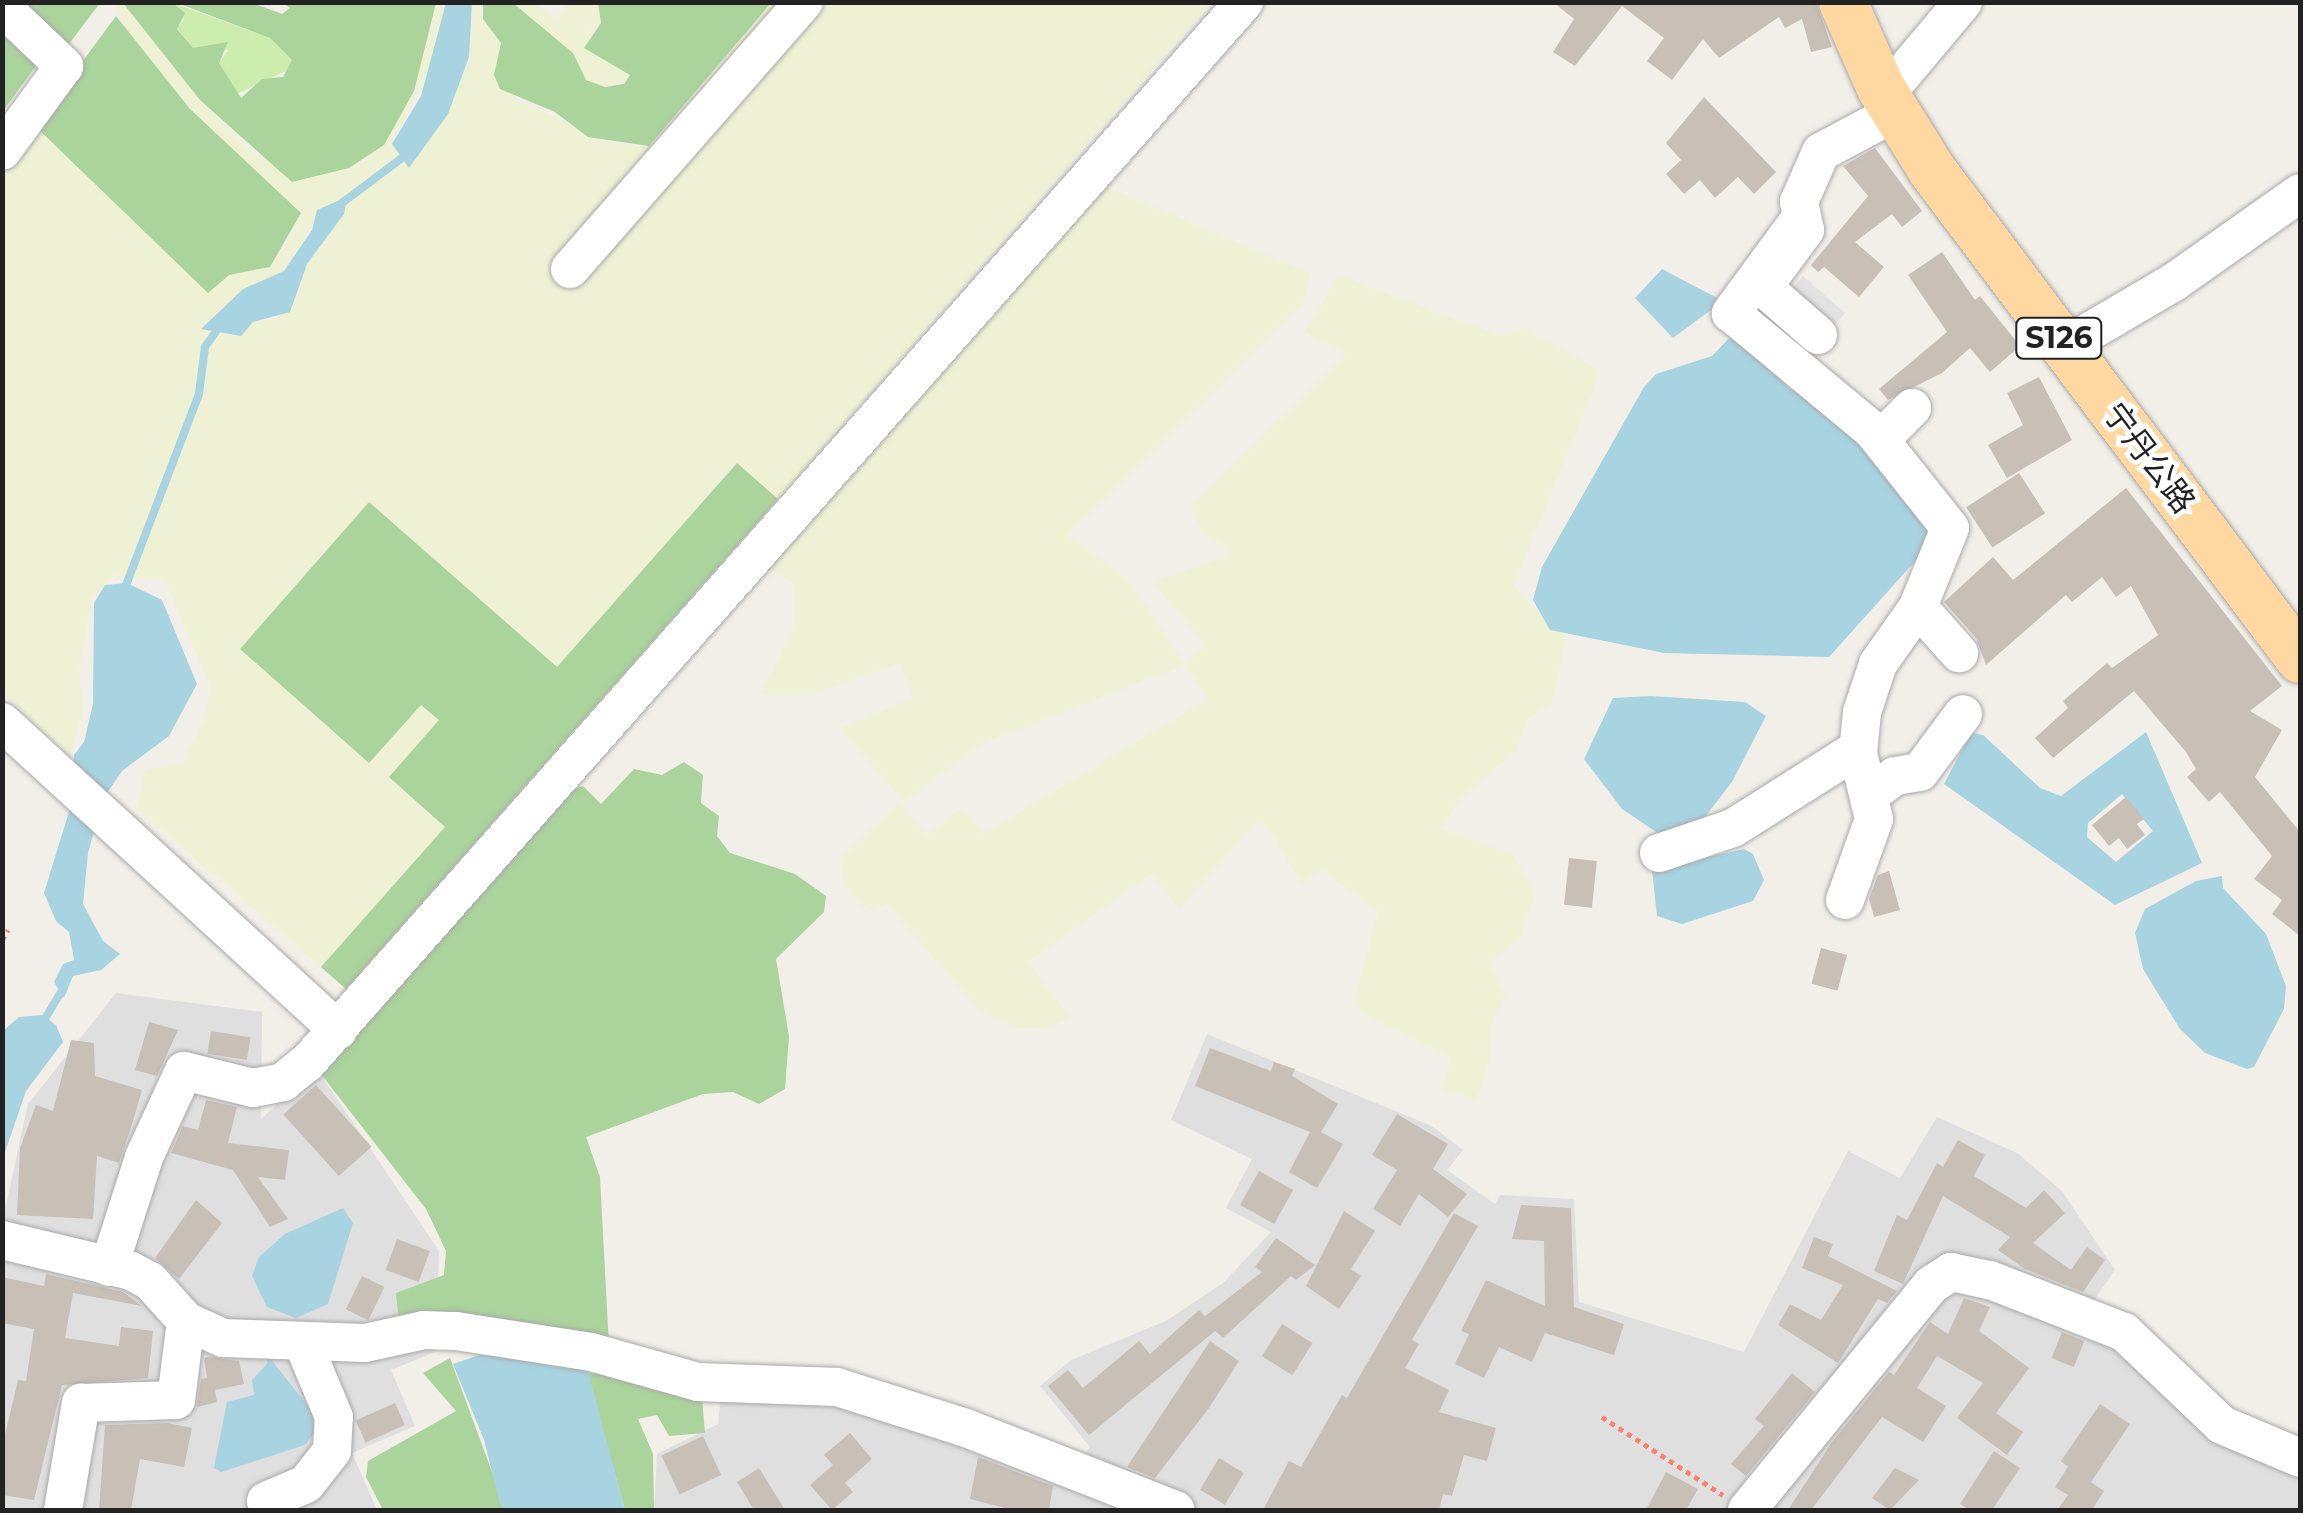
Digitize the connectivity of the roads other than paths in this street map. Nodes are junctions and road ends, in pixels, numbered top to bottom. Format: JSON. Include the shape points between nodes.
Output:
{"nodes":[{"id":1,"x":804,"y":2,"type":"edge"},
{"id":2,"x":1244,"y":2,"type":"edge"},
{"id":3,"x":1843,"y":2,"type":"edge"},
{"id":4,"x":1962,"y":2,"type":"edge"},
{"id":5,"x":2,"y":7,"type":"edge"},
{"id":6,"x":1890,"y":104,"type":"junction"},
{"id":7,"x":2,"y":151,"type":"edge"},
{"id":8,"x":2300,"y":193,"type":"edge"},
{"id":9,"x":1800,"y":219,"type":"junction"},
{"id":10,"x":570,"y":269,"type":"dead end"},
{"id":11,"x":1818,"y":334,"type":"dead end"},
{"id":12,"x":2065,"y":346,"type":"junction"},
{"id":13,"x":1912,"y":408,"type":"dead end"},
{"id":14,"x":1881,"y":439,"type":"junction"},
{"id":15,"x":1918,"y":608,"type":"junction"},
{"id":16,"x":1959,"y":653,"type":"dead end"},
{"id":17,"x":2300,"y":659,"type":"edge"},
{"id":18,"x":1963,"y":714,"type":"dead end"},
{"id":19,"x":2,"y":722,"type":"edge"},
{"id":20,"x":1858,"y":750,"type":"junction"},
{"id":21,"x":1871,"y":794,"type":"junction"},
{"id":22,"x":1660,"y":852,"type":"dead end"},
{"id":23,"x":1845,"y":900,"type":"dead end"},
{"id":24,"x":338,"y":1030,"type":"junction"},
{"id":25,"x":2,"y":1240,"type":"edge"},
{"id":26,"x":110,"y":1267,"type":"junction"},
{"id":27,"x":186,"y":1322,"type":"junction"},
{"id":28,"x":302,"y":1342,"type":"junction"},
{"id":29,"x":2300,"y":1458,"type":"edge"},
{"id":30,"x":266,"y":1501,"type":"dead end"},
{"id":31,"x":63,"y":1510,"type":"edge"},
{"id":32,"x":1174,"y":1510,"type":"edge"},
{"id":33,"x":1747,"y":1510,"type":"edge"}],
"edges":[{"from":1,"to":10,"type":"street"},
{"from":2,"to":24,"type":"street"},
{"from":3,"to":6,"type":"main road","name":"宁丹公路","number":"S126"},
{"from":4,"to":6,"type":"street"},
{"from":5,"to":7,"type":"street","via":[[64,66]]},
{"from":6,"to":9,"type":"street","via":[[1821,152],[1803,184]]},
{"from":6,"to":12,"type":"main road","name":"宁丹公路","number":"S126"},
{"from":8,"to":12,"type":"street","via":[[2174,282]]},
{"from":9,"to":11,"type":"street","via":[[1805,230],[1763,287]]},
{"from":9,"to":14,"type":"street","via":[[1731,314]]},
{"from":12,"to":17,"type":"main road","name":"宁丹公路","number":"S126"},
{"from":13,"to":14,"type":"street"},
{"from":14,"to":15,"type":"street","via":[[1950,528]]},
{"from":15,"to":16,"type":"street"},
{"from":15,"to":20,"type":"street","via":[[1878,664]]},
{"from":18,"to":21,"type":"street","via":[[1920,772],[1896,776]]},
{"from":19,"to":24,"type":"street"},
{"from":20,"to":21,"type":"street"},
{"from":20,"to":22,"type":"street","via":[[1733,828]]},
{"from":21,"to":23,"type":"street","via":[[1870,836]]},
{"from":24,"to":26,"type":"street","via":[[284,1082],[253,1088],[184,1072],[144,1157]]},
{"from":25,"to":26,"type":"street"},
{"from":26,"to":27,"type":"street","via":[[150,1280]]},
{"from":27,"to":28,"type":"street","via":[[224,1338]]},
{"from":27,"to":31,"type":"street","via":[[176,1400],[81,1403]]},
{"from":28,"to":30,"type":"street","via":[[334,1417],[332,1451],[306,1484]]},
{"from":28,"to":32,"type":"street","via":[[365,1343],[424,1330],[456,1332],[592,1352],[698,1382],[837,1387],[966,1428]]},
{"from":29,"to":33,"type":"street","via":[[2222,1425],[2124,1332],[1990,1280],[1951,1272],[1931,1286]]}]}
